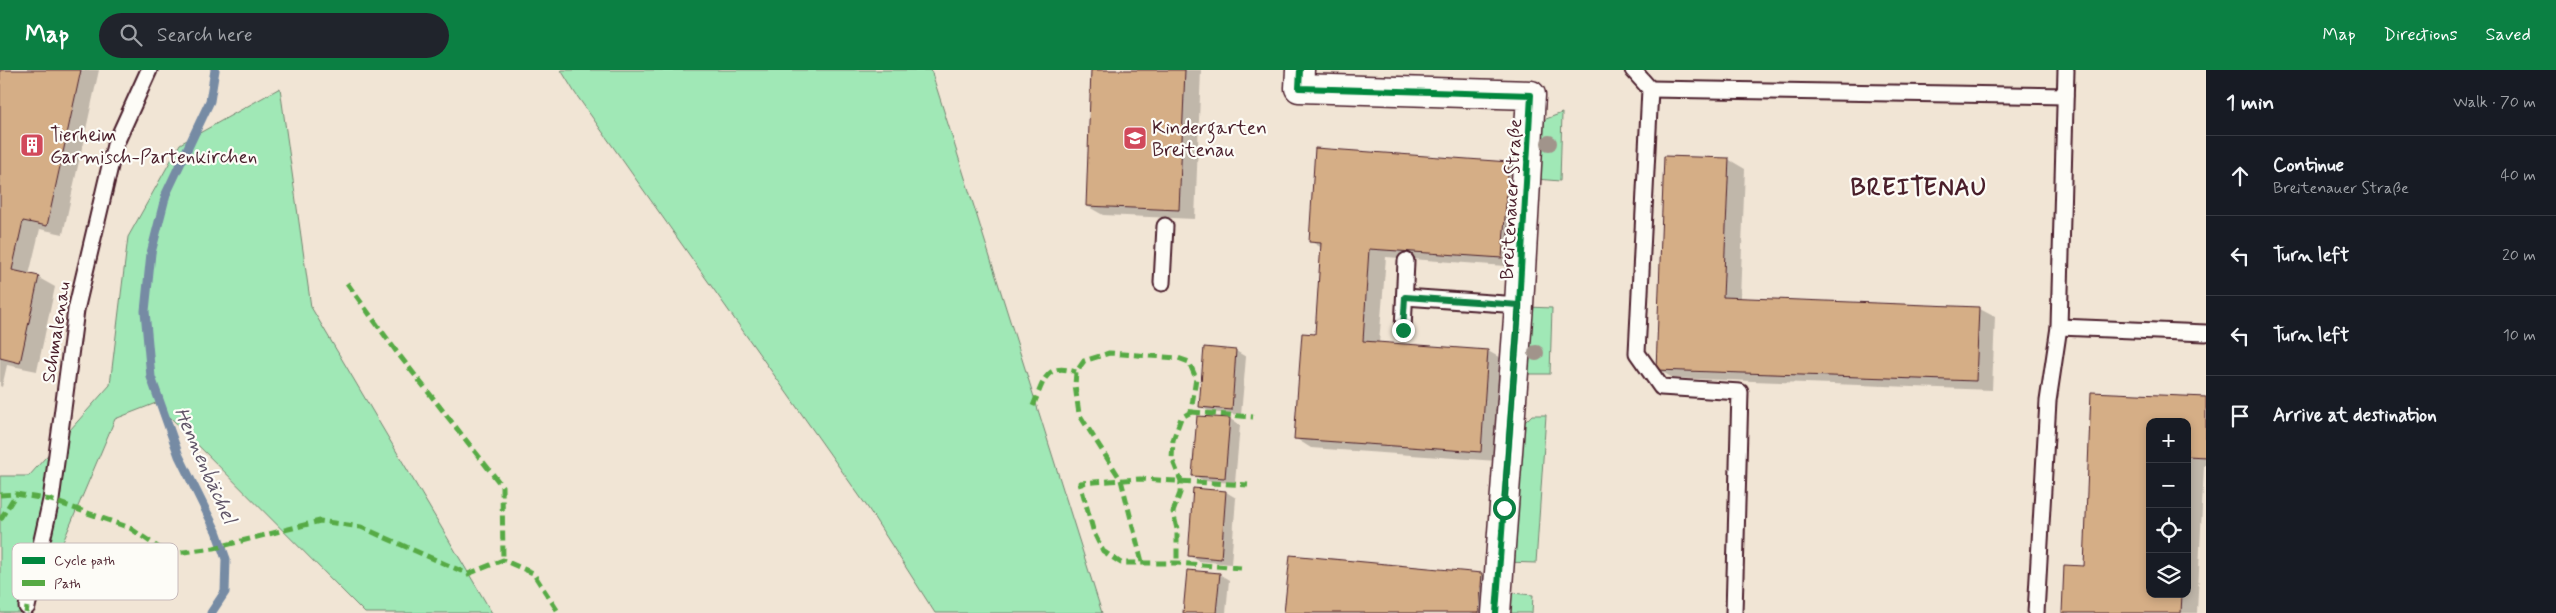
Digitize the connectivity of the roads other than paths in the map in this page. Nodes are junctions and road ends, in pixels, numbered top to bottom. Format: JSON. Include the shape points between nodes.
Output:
{"nodes":[{"id":1,"x":149,"y":70,"type":"edge"},
{"id":2,"x":1300,"y":70,"type":"edge"},
{"id":3,"x":1633,"y":70,"type":"edge"},
{"id":4,"x":2066,"y":70,"type":"edge"},
{"id":5,"x":1650,"y":89,"type":"junction"},
{"id":6,"x":2065,"y":96,"type":"junction"},
{"id":7,"x":1165,"y":226,"type":"dead end"},
{"id":8,"x":1406,"y":261,"type":"dead end"},
{"id":9,"x":1162,"y":283,"type":"dead end"},
{"id":10,"x":1405,"y":297,"type":"junction"},
{"id":11,"x":1519,"y":305,"type":"junction"},
{"id":12,"x":2059,"y":327,"type":"junction"},
{"id":13,"x":1403,"y":330,"type":"dead end"},
{"id":14,"x":2206,"y":333,"type":"edge"},
{"id":15,"x":41,"y":543,"type":"edge"},
{"id":16,"x":29,"y":600,"type":"edge"},
{"id":17,"x":27,"y":607,"type":"dead end"},
{"id":18,"x":1496,"y":613,"type":"edge"},
{"id":19,"x":1734,"y":613,"type":"edge"},
{"id":20,"x":2036,"y":613,"type":"edge"}],
"edges":[{"from":1,"to":15,"type":"lane","name":"Schmalenau","via":[[115,145],[76,310],[51,500]]},
{"from":2,"to":11,"type":"street","name":"Breitenauer Straße","via":[[1299,88],[1531,95]]},
{"from":3,"to":5,"type":"lane"},
{"from":4,"to":6,"type":"lane"},
{"from":5,"to":6,"type":"lane"},
{"from":5,"to":19,"type":"lane","via":[[1637,352],[1661,387],[1740,392]]},
{"from":6,"to":12,"type":"lane"},
{"from":7,"to":9,"type":"lane"},
{"from":8,"to":10,"type":"lane"},
{"from":10,"to":11,"type":"lane"},
{"from":10,"to":13,"type":"lane"},
{"from":11,"to":18,"type":"street","name":"Breitenauer Straße"},
{"from":12,"to":14,"type":"lane"},
{"from":12,"to":20,"type":"lane","via":[[2048,401]]},
{"from":16,"to":17,"type":"lane","name":"Schmalenau"}]}
